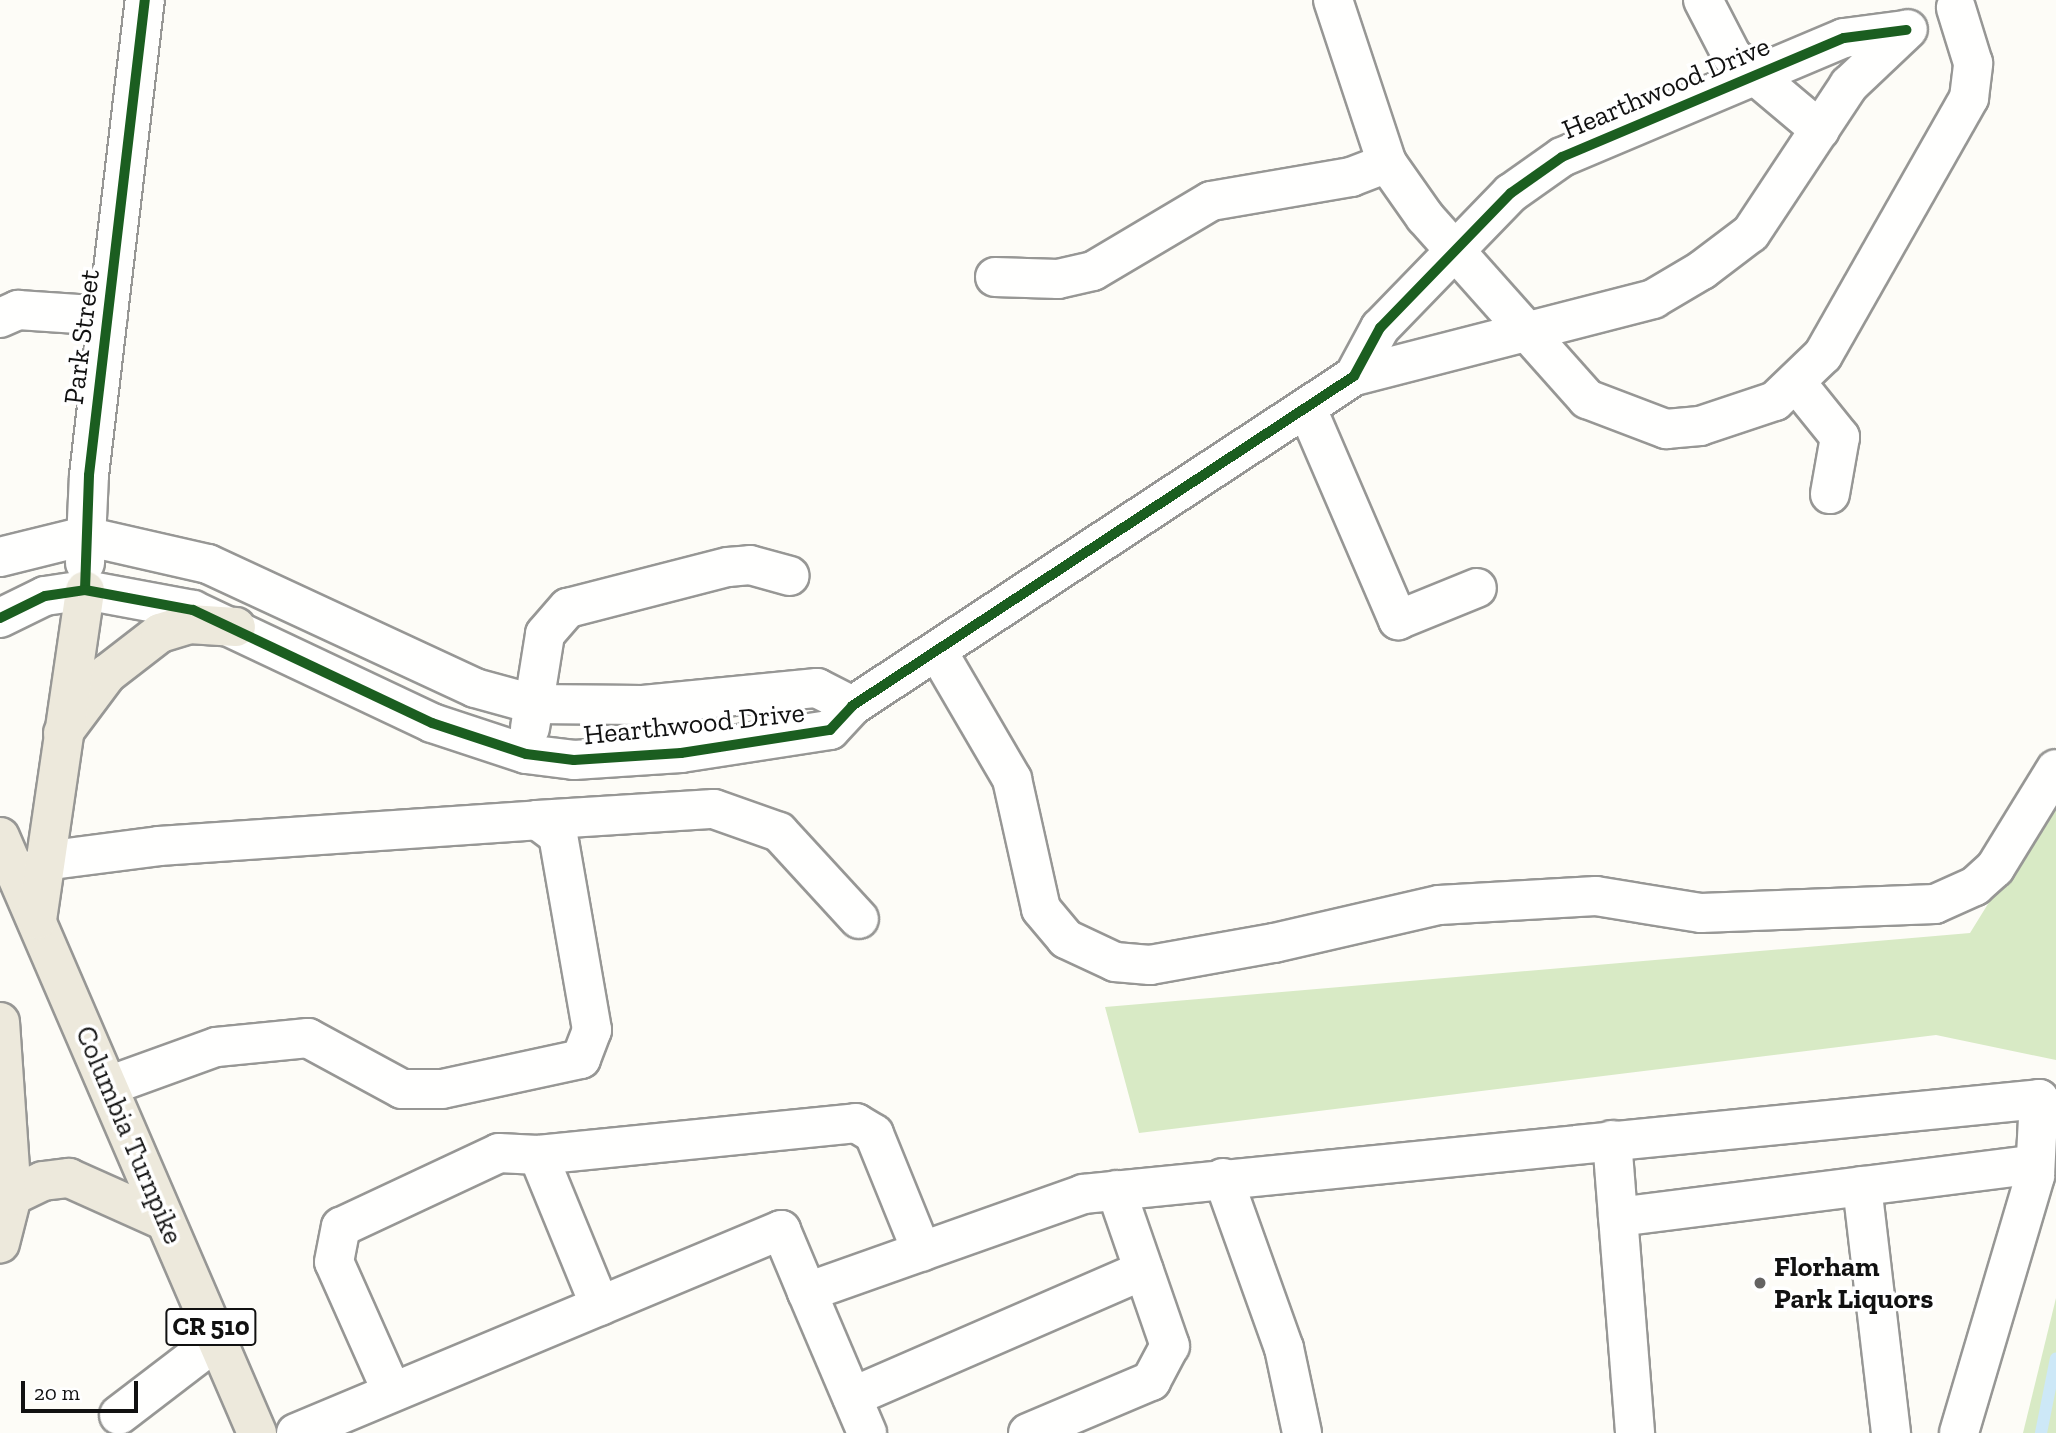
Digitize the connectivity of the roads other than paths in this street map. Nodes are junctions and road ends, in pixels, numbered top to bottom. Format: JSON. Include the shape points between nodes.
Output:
{"nodes":[{"id":1,"x":145,"y":0,"type":"edge"},
{"id":2,"x":1333,"y":0,"type":"edge"},
{"id":3,"x":1703,"y":0,"type":"edge"},
{"id":4,"x":1965,"y":4,"type":"edge"},
{"id":5,"x":1906,"y":30,"type":"junction"},
{"id":6,"x":1754,"y":76,"type":"junction"},
{"id":7,"x":1820,"y":130,"type":"junction"},
{"id":8,"x":1387,"y":163,"type":"junction"},
{"id":9,"x":1454,"y":250,"type":"junction"},
{"id":10,"x":995,"y":277,"type":"dead end"},
{"id":11,"x":108,"y":316,"type":"junction"},
{"id":12,"x":0,"y":318,"type":"edge"},
{"id":13,"x":1526,"y":334,"type":"junction"},
{"id":14,"x":1354,"y":376,"type":"junction"},
{"id":15,"x":1798,"y":385,"type":"junction"},
{"id":16,"x":1308,"y":411,"type":"junction"},
{"id":17,"x":1830,"y":494,"type":"dead end"},
{"id":18,"x":85,"y":536,"type":"junction"},
{"id":19,"x":0,"y":558,"type":"edge"},
{"id":20,"x":790,"y":576,"type":"dead end"},
{"id":21,"x":1478,"y":588,"type":"dead end"},
{"id":22,"x":85,"y":590,"type":"junction"},
{"id":23,"x":0,"y":618,"type":"edge"},
{"id":24,"x":236,"y":627,"type":"junction"},
{"id":25,"x":939,"y":654,"type":"junction"},
{"id":26,"x":533,"y":704,"type":"junction"},
{"id":27,"x":852,"y":706,"type":"junction"},
{"id":28,"x":60,"y":738,"type":"junction"},
{"id":29,"x":526,"y":754,"type":"junction"},
{"id":30,"x":2056,"y":769,"type":"edge"},
{"id":31,"x":537,"y":820,"type":"junction"},
{"id":32,"x":0,"y":837,"type":"edge"},
{"id":33,"x":44,"y":861,"type":"junction"},
{"id":34,"x":859,"y":919,"type":"dead end"},
{"id":35,"x":37,"y":920,"type":"junction"},
{"id":36,"x":0,"y":1022,"type":"edge"},
{"id":37,"x":108,"y":1086,"type":"junction"},
{"id":38,"x":1612,"y":1140,"type":"junction"},
{"id":39,"x":538,"y":1156,"type":"junction"},
{"id":40,"x":2035,"y":1164,"type":"junction"},
{"id":41,"x":1223,"y":1178,"type":"junction"},
{"id":42,"x":1862,"y":1186,"type":"junction"},
{"id":43,"x":1116,"y":1190,"type":"junction"},
{"id":44,"x":12,"y":1196,"type":"junction"},
{"id":45,"x":1618,"y":1217,"type":"junction"},
{"id":46,"x":165,"y":1221,"type":"junction"},
{"id":47,"x":0,"y":1243,"type":"edge"},
{"id":48,"x":922,"y":1252,"type":"junction"},
{"id":49,"x":1144,"y":1270,"type":"junction"},
{"id":50,"x":807,"y":1292,"type":"junction"},
{"id":51,"x":600,"y":1306,"type":"junction"},
{"id":52,"x":217,"y":1340,"type":"junction"},
{"id":53,"x":392,"y":1392,"type":"junction"},
{"id":54,"x":852,"y":1396,"type":"junction"},
{"id":55,"x":119,"y":1415,"type":"dead end"},
{"id":56,"x":257,"y":1433,"type":"edge"},
{"id":57,"x":296,"y":1433,"type":"edge"},
{"id":58,"x":867,"y":1433,"type":"edge"},
{"id":59,"x":1028,"y":1433,"type":"edge"},
{"id":60,"x":1302,"y":1433,"type":"edge"},
{"id":61,"x":1636,"y":1433,"type":"edge"},
{"id":62,"x":1891,"y":1433,"type":"edge"},
{"id":63,"x":1959,"y":1433,"type":"edge"}],
"edges":[{"from":1,"to":11,"type":"street","name":"Park Street"},
{"from":2,"to":8,"type":"street"},
{"from":3,"to":6,"type":"street","via":[[1732,56]]},
{"from":4,"to":5,"type":"street","name":"Hearthwood Drive"},
{"from":4,"to":15,"type":"street","via":[[1973,63],[1969,98],[1823,355]]},
{"from":5,"to":6,"type":"street","name":"Hearthwood Drive","via":[[1844,38]]},
{"from":5,"to":7,"type":"street","name":"Hearthwood Drive","via":[[1867,64]]},
{"from":6,"to":7,"type":"street"},
{"from":6,"to":9,"type":"street","name":"Hearthwood Drive","via":[[1562,157],[1511,193]]},
{"from":7,"to":13,"type":"street","name":"Hearthwood Drive","via":[[1751,233],[1702,270],[1653,299]]},
{"from":8,"to":9,"type":"street"},
{"from":8,"to":10,"type":"street","via":[[1351,177],[1211,201],[1093,271],[1058,279]]},
{"from":9,"to":13,"type":"street"},
{"from":9,"to":14,"type":"street","name":"Hearthwood Drive","via":[[1380,328]]},
{"from":11,"to":12,"type":"street","via":[[18,310]]},
{"from":11,"to":18,"type":"street","name":"Park Street"},
{"from":13,"to":14,"type":"street","name":"Hearthwood Drive"},
{"from":13,"to":15,"type":"street","via":[[1587,399],[1665,429],[1742,414]]},
{"from":14,"to":16,"type":"street","name":"Hearthwood Drive"},
{"from":15,"to":17,"type":"street","via":[[1840,438]]},
{"from":16,"to":21,"type":"street","via":[[1398,620]]},
{"from":16,"to":25,"type":"street","name":"Hearthwood Drive"},
{"from":18,"to":19,"type":"street"},
{"from":18,"to":22,"type":"street","name":"Park Street"},
{"from":18,"to":26,"type":"street","name":"Hearthwood Drive","via":[[208,564],[475,688]]},
{"from":20,"to":26,"type":"street","via":[[750,565],[728,566],[568,608],[545,634]]},
{"from":22,"to":23,"type":"street","via":[[45,596]]},
{"from":22,"to":24,"type":"street","name":"Hearthwood Drive","via":[[193,610]]},
{"from":22,"to":28,"type":"main road"},
{"from":24,"to":28,"type":"main road","via":[[190,624],[160,633],[107,674]]},
{"from":24,"to":29,"type":"street","name":"Hearthwood Drive","via":[[432,723]]},
{"from":25,"to":27,"type":"street","name":"Hearthwood Drive"},
{"from":25,"to":30,"type":"street","via":[[1012,779],[1041,909],[1066,939],[1115,962],[1150,965],[1439,905],[1596,896],[1702,914],[1935,904],[1975,886],[1995,868]]},
{"from":26,"to":27,"type":"street","name":"Hearthwood Drive","via":[[643,705],[817,688]]},
{"from":26,"to":29,"type":"street"},
{"from":27,"to":29,"type":"street","name":"Hearthwood Drive","via":[[830,730],[792,740],[575,760]]},
{"from":28,"to":33,"type":"main road"},
{"from":31,"to":33,"type":"street","via":[[159,846]]},
{"from":31,"to":34,"type":"street","via":[[714,809],[779,832]]},
{"from":31,"to":37,"type":"street","via":[[558,835],[592,1030],[581,1059],[442,1089],[402,1088],[308,1038],[216,1046]]},
{"from":32,"to":35,"type":"main road","name":"Columbia Turnpike","number":"CR 510"},
{"from":33,"to":35,"type":"main road"},
{"from":35,"to":37,"type":"main road","name":"Columbia Turnpike","number":"CR 510"},
{"from":36,"to":44,"type":"main road"},
{"from":37,"to":46,"type":"main road","name":"Columbia Turnpike","number":"CR 510"},
{"from":38,"to":40,"type":"street","via":[[2039,1098]]},
{"from":38,"to":41,"type":"street"},
{"from":38,"to":45,"type":"street"},
{"from":39,"to":48,"type":"street","via":[[856,1123],[874,1134]]},
{"from":39,"to":51,"type":"street"},
{"from":39,"to":53,"type":"street","via":[[499,1153],[341,1227],[334,1262]]},
{"from":40,"to":42,"type":"street"},
{"from":40,"to":63,"type":"street"},
{"from":41,"to":43,"type":"street"},
{"from":41,"to":60,"type":"street","via":[[1284,1348]]},
{"from":42,"to":45,"type":"street"},
{"from":42,"to":62,"type":"street"},
{"from":43,"to":48,"type":"street","via":[[1083,1194]]},
{"from":43,"to":49,"type":"street"},
{"from":44,"to":46,"type":"main road","via":[[43,1181],[69,1178]]},
{"from":44,"to":47,"type":"main road"},
{"from":45,"to":61,"type":"street"},
{"from":46,"to":52,"type":"main road","name":"Columbia Turnpike","number":"CR 510"},
{"from":48,"to":50,"type":"street"},
{"from":49,"to":54,"type":"street"},
{"from":49,"to":59,"type":"street","via":[[1170,1346],[1152,1381]]},
{"from":50,"to":51,"type":"street","via":[[781,1230]]},
{"from":50,"to":54,"type":"street"},
{"from":51,"to":53,"type":"street"},
{"from":52,"to":55,"type":"street"},
{"from":52,"to":56,"type":"main road","name":"Columbia Turnpike","number":"CR 510"},
{"from":53,"to":57,"type":"street"},
{"from":54,"to":58,"type":"street"}]}
